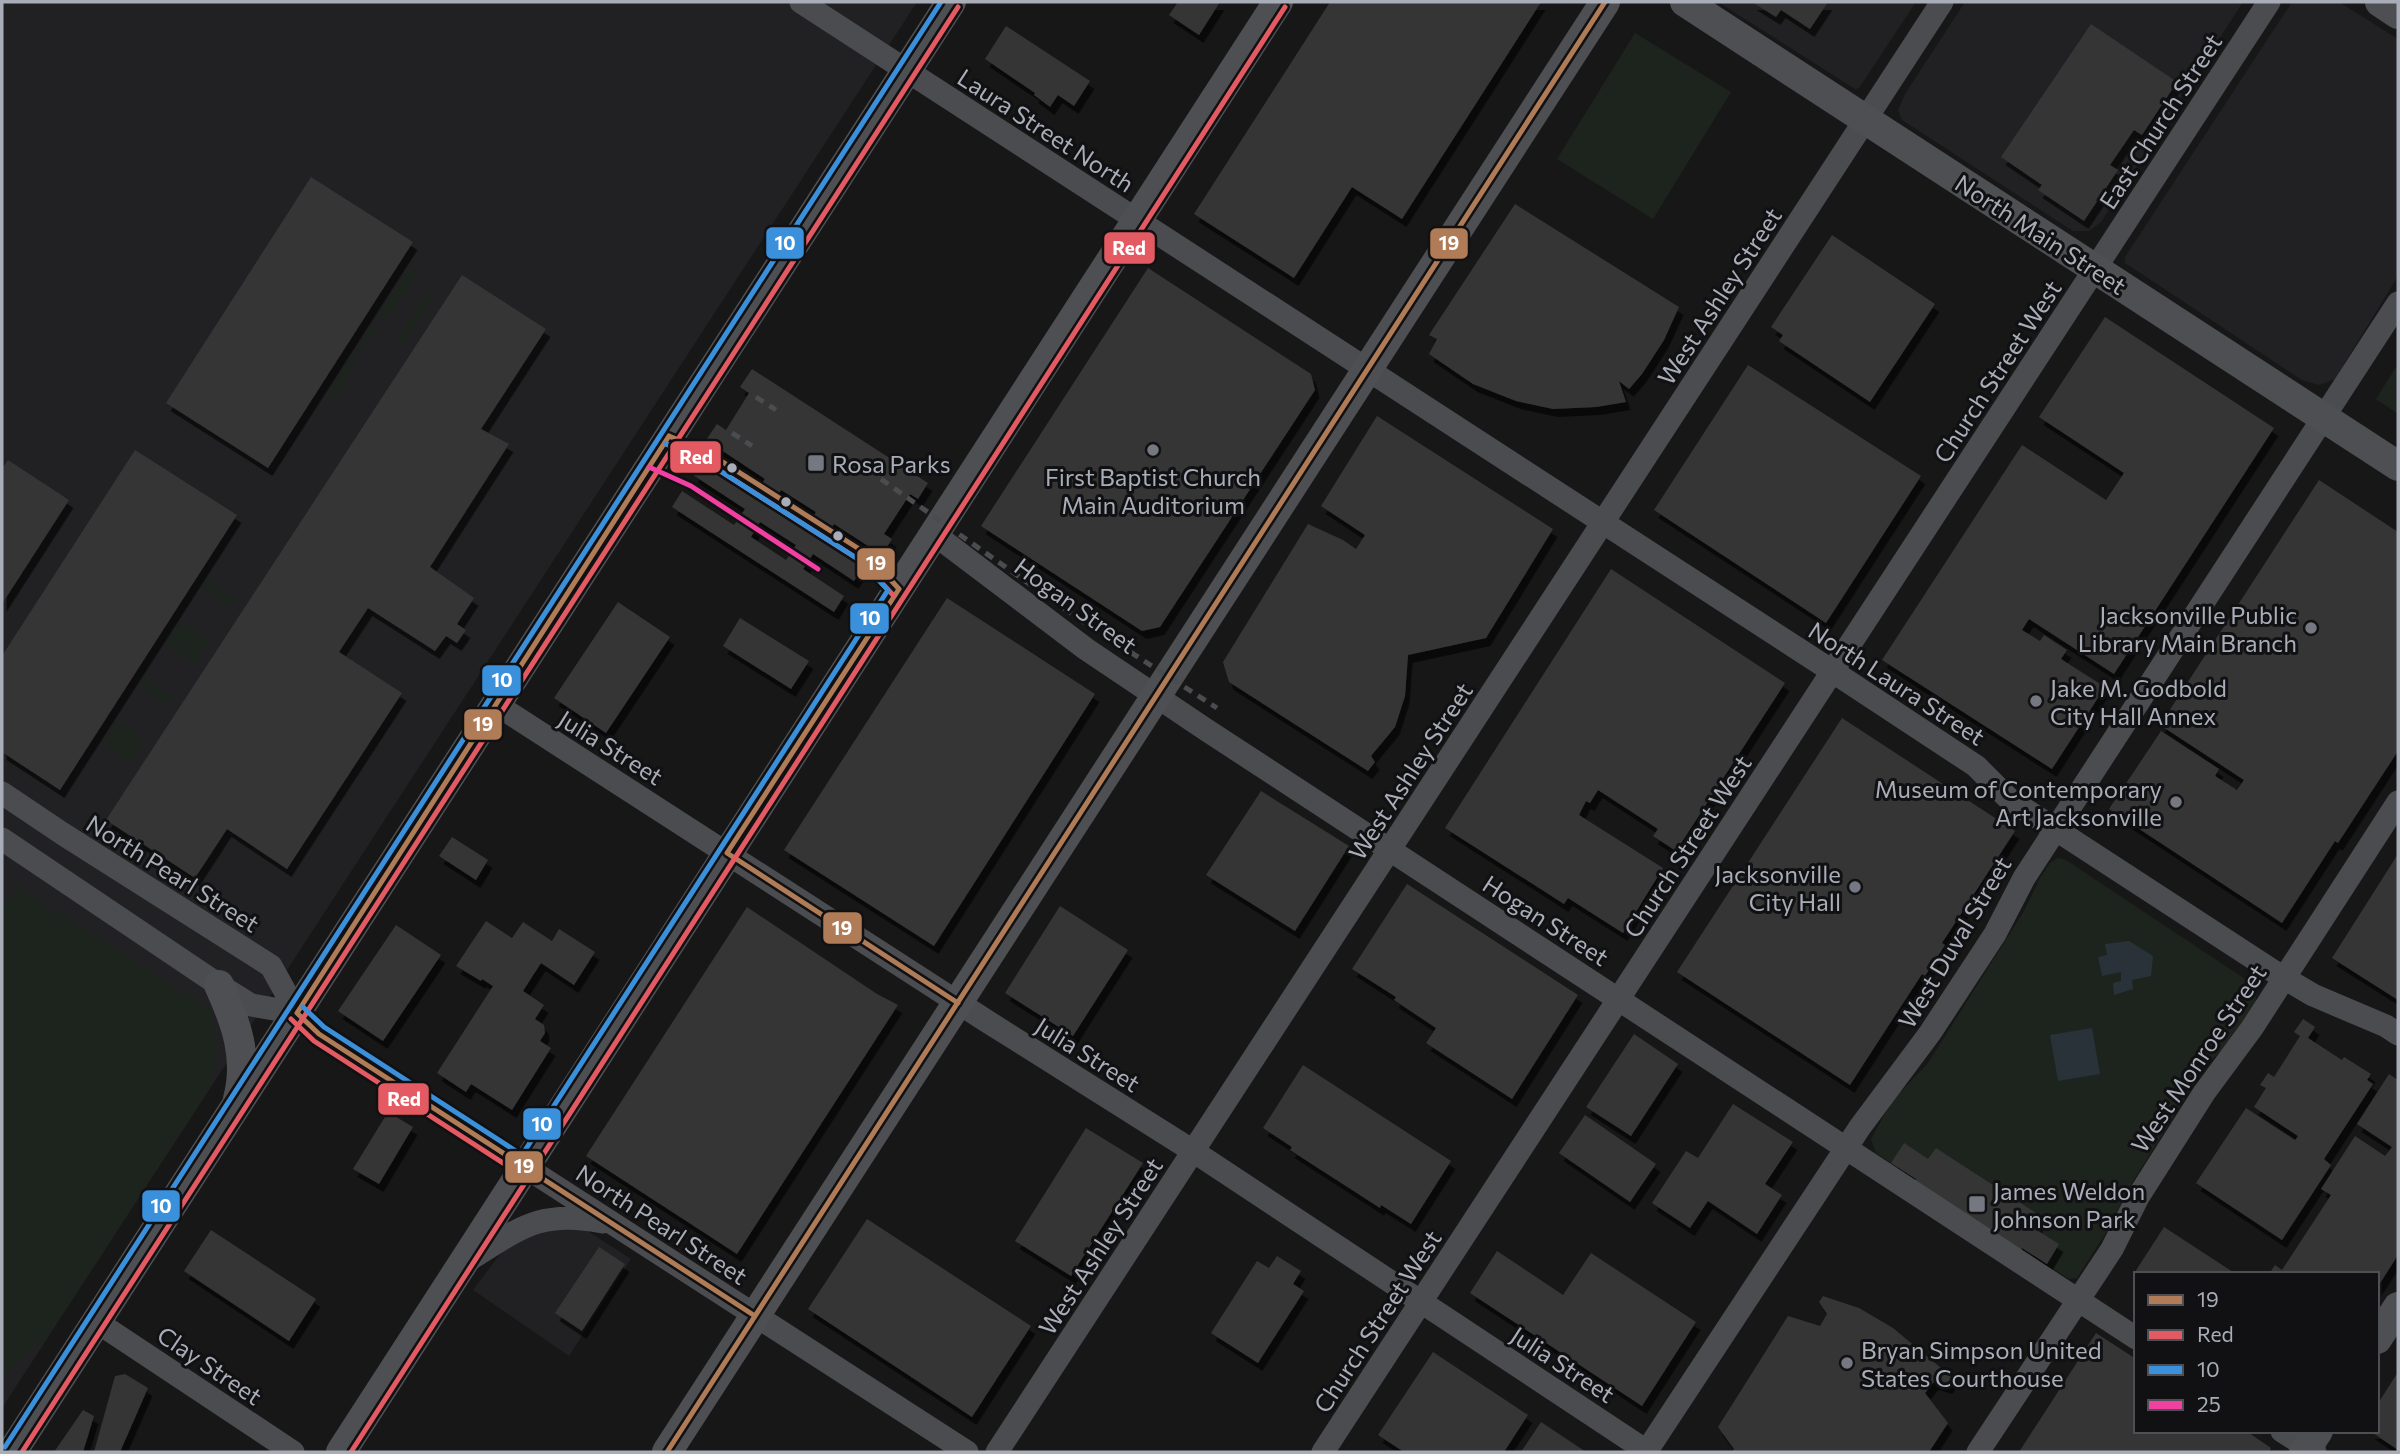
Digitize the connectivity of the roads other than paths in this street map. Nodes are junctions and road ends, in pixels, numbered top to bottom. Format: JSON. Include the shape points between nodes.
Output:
{"nodes":[{"id":1,"x":800,"y":2,"type":"edge"},
{"id":2,"x":951,"y":2,"type":"edge"},
{"id":3,"x":1279,"y":2,"type":"edge"},
{"id":4,"x":1605,"y":2,"type":"edge"},
{"id":5,"x":1685,"y":2,"type":"edge"},
{"id":6,"x":1942,"y":2,"type":"edge"},
{"id":7,"x":2269,"y":2,"type":"edge"},
{"id":8,"x":2380,"y":2,"type":"edge"},
{"id":9,"x":2398,"y":14,"type":"edge"},
{"id":10,"x":906,"y":70,"type":"junction"},
{"id":11,"x":1866,"y":119,"type":"junction"},
{"id":12,"x":1137,"y":221,"type":"junction"},
{"id":13,"x":2095,"y":269,"type":"junction"},
{"id":14,"x":2398,"y":303,"type":"edge"},
{"id":15,"x":1369,"y":368,"type":"junction"},
{"id":16,"x":2323,"y":419,"type":"junction"},
{"id":17,"x":2398,"y":466,"type":"edge"},
{"id":18,"x":1603,"y":522,"type":"junction"},
{"id":19,"x":934,"y":534,"type":"junction"},
{"id":20,"x":1832,"y":671,"type":"junction"},
{"id":21,"x":1156,"y":697,"type":"junction"},
{"id":22,"x":497,"y":705,"type":"junction"},
{"id":23,"x":2,"y":793,"type":"edge"},
{"id":24,"x":2398,"y":802,"type":"edge"},
{"id":25,"x":2055,"y":830,"type":"junction"},
{"id":26,"x":2,"y":839,"type":"edge"},
{"id":27,"x":1390,"y":849,"type":"junction"},
{"id":28,"x":727,"y":853,"type":"junction"},
{"id":29,"x":2284,"y":978,"type":"junction"},
{"id":30,"x":219,"y":985,"type":"junction"},
{"id":31,"x":1619,"y":999,"type":"junction"},
{"id":32,"x":958,"y":1003,"type":"junction"},
{"id":33,"x":297,"y":1013,"type":"junction"},
{"id":34,"x":2398,"y":1034,"type":"edge"},
{"id":35,"x":236,"y":1110,"type":"junction"},
{"id":36,"x":1845,"y":1149,"type":"junction"},
{"id":37,"x":1193,"y":1151,"type":"junction"},
{"id":38,"x":525,"y":1167,"type":"junction"},
{"id":39,"x":614,"y":1225,"type":"junction"},
{"id":40,"x":464,"y":1263,"type":"junction"},
{"id":41,"x":2078,"y":1300,"type":"junction"},
{"id":42,"x":1422,"y":1302,"type":"junction"},
{"id":43,"x":2398,"y":1307,"type":"edge"},
{"id":44,"x":755,"y":1317,"type":"junction"},
{"id":45,"x":97,"y":1322,"type":"junction"},
{"id":46,"x":2379,"y":1336,"type":"edge"},
{"id":47,"x":2134,"y":1337,"type":"edge"},
{"id":48,"x":2286,"y":1433,"type":"edge"},
{"id":49,"x":2311,"y":1446,"type":"edge"},
{"id":50,"x":12,"y":1452,"type":"edge"},
{"id":51,"x":293,"y":1452,"type":"edge"},
{"id":52,"x":341,"y":1452,"type":"edge"},
{"id":53,"x":667,"y":1452,"type":"edge"},
{"id":54,"x":967,"y":1452,"type":"edge"},
{"id":55,"x":996,"y":1452,"type":"edge"},
{"id":56,"x":1323,"y":1452,"type":"edge"},
{"id":57,"x":1647,"y":1452,"type":"edge"},
{"id":58,"x":1978,"y":1452,"type":"edge"}],
"edges":[{"from":1,"to":10,"type":"street","name":"Laura Street North"},
{"from":2,"to":10,"type":"main road"},
{"from":3,"to":12,"type":"main road"},
{"from":4,"to":15,"type":"main road"},
{"from":5,"to":11,"type":"main road","name":"North Main Street"},
{"from":6,"to":11,"type":"street","name":"West Ashley Street"},
{"from":7,"to":13,"type":"street","name":"East Church Street"},
{"from":8,"to":9,"type":"main road"},
{"from":10,"to":12,"type":"street","name":"Laura Street North"},
{"from":10,"to":22,"type":"main road"},
{"from":11,"to":13,"type":"main road","name":"North Main Street"},
{"from":11,"to":18,"type":"street","name":"West Ashley Street"},
{"from":12,"to":15,"type":"street","name":"Laura Street North"},
{"from":12,"to":19,"type":"main road"},
{"from":13,"to":16,"type":"main road","name":"North Main Street"},
{"from":13,"to":20,"type":"street","name":"Church Street West"},
{"from":14,"to":16,"type":"street","name":"West Duval Street"},
{"from":15,"to":18,"type":"street","name":"North Laura Street"},
{"from":15,"to":21,"type":"main road"},
{"from":16,"to":17,"type":"main road","name":"North Main Street"},
{"from":16,"to":25,"type":"street","name":"West Duval Street"},
{"from":18,"to":20,"type":"street","name":"North Laura Street"},
{"from":18,"to":27,"type":"street","name":"West Ashley Street"},
{"from":19,"to":21,"type":"street","name":"Hogan Street"},
{"from":19,"to":28,"type":"main road"},
{"from":20,"to":25,"type":"street","name":"North Laura Street","via":[[1976,766],[2005,796]]},
{"from":20,"to":31,"type":"street","name":"Church Street West"},
{"from":21,"to":27,"type":"street","name":"Hogan Street"},
{"from":21,"to":32,"type":"main road"},
{"from":22,"to":28,"type":"street","name":"Julia Street"},
{"from":22,"to":33,"type":"main road"},
{"from":23,"to":33,"type":"street","name":"North Pearl Street","via":[[271,966]]},
{"from":24,"to":29,"type":"street","name":"West Monroe Street"},
{"from":25,"to":29,"type":"street","name":"North Laura Street"},
{"from":25,"to":36,"type":"street","name":"West Duval Street","via":[[1995,934],[1921,1047]]},
{"from":26,"to":30,"type":"street"},
{"from":27,"to":31,"type":"street","name":"Hogan Street"},
{"from":27,"to":37,"type":"street","name":"West Ashley Street"},
{"from":28,"to":32,"type":"street","name":"Julia Street"},
{"from":28,"to":38,"type":"main road"},
{"from":29,"to":34,"type":"street","name":"North Laura Street"},
{"from":29,"to":41,"type":"street","name":"West Monroe Street","via":[[2138,1196],[2119,1237]]},
{"from":30,"to":33,"type":"street","via":[[251,1004]]},
{"from":30,"to":35,"type":"main road","via":[[242,1048],[243,1081]]},
{"from":31,"to":36,"type":"street","name":"Hogan Street"},
{"from":31,"to":42,"type":"street","name":"Church Street West"},
{"from":32,"to":37,"type":"street","name":"Julia Street"},
{"from":32,"to":44,"type":"main road"},
{"from":33,"to":35,"type":"main road"},
{"from":33,"to":38,"type":"street","name":"North Pearl Street","via":[[319,1034]]},
{"from":35,"to":45,"type":"main road"},
{"from":36,"to":41,"type":"street","name":"Hogan Street"},
{"from":36,"to":57,"type":"street","name":"West Duval Street"},
{"from":37,"to":42,"type":"street","name":"Julia Street"},
{"from":37,"to":55,"type":"street","name":"West Ashley Street"},
{"from":38,"to":39,"type":"street","name":"North Pearl Street"},
{"from":38,"to":40,"type":"main road"},
{"from":39,"to":40,"type":"street","via":[[579,1217],[548,1218],[522,1227]]},
{"from":39,"to":44,"type":"street","name":"North Pearl Street"},
{"from":40,"to":52,"type":"main road"},
{"from":41,"to":47,"type":"street","name":"Hogan Street"},
{"from":41,"to":58,"type":"street","name":"West Monroe Street"},
{"from":42,"to":56,"type":"street","name":"Church Street West"},
{"from":42,"to":57,"type":"street","name":"Julia Street"},
{"from":43,"to":46,"type":"main road"},
{"from":44,"to":53,"type":"main road"},
{"from":44,"to":54,"type":"street","name":"North Pearl Street"},
{"from":45,"to":50,"type":"main road"},
{"from":45,"to":51,"type":"street","name":"Clay Street"},
{"from":48,"to":49,"type":"street"}]}
